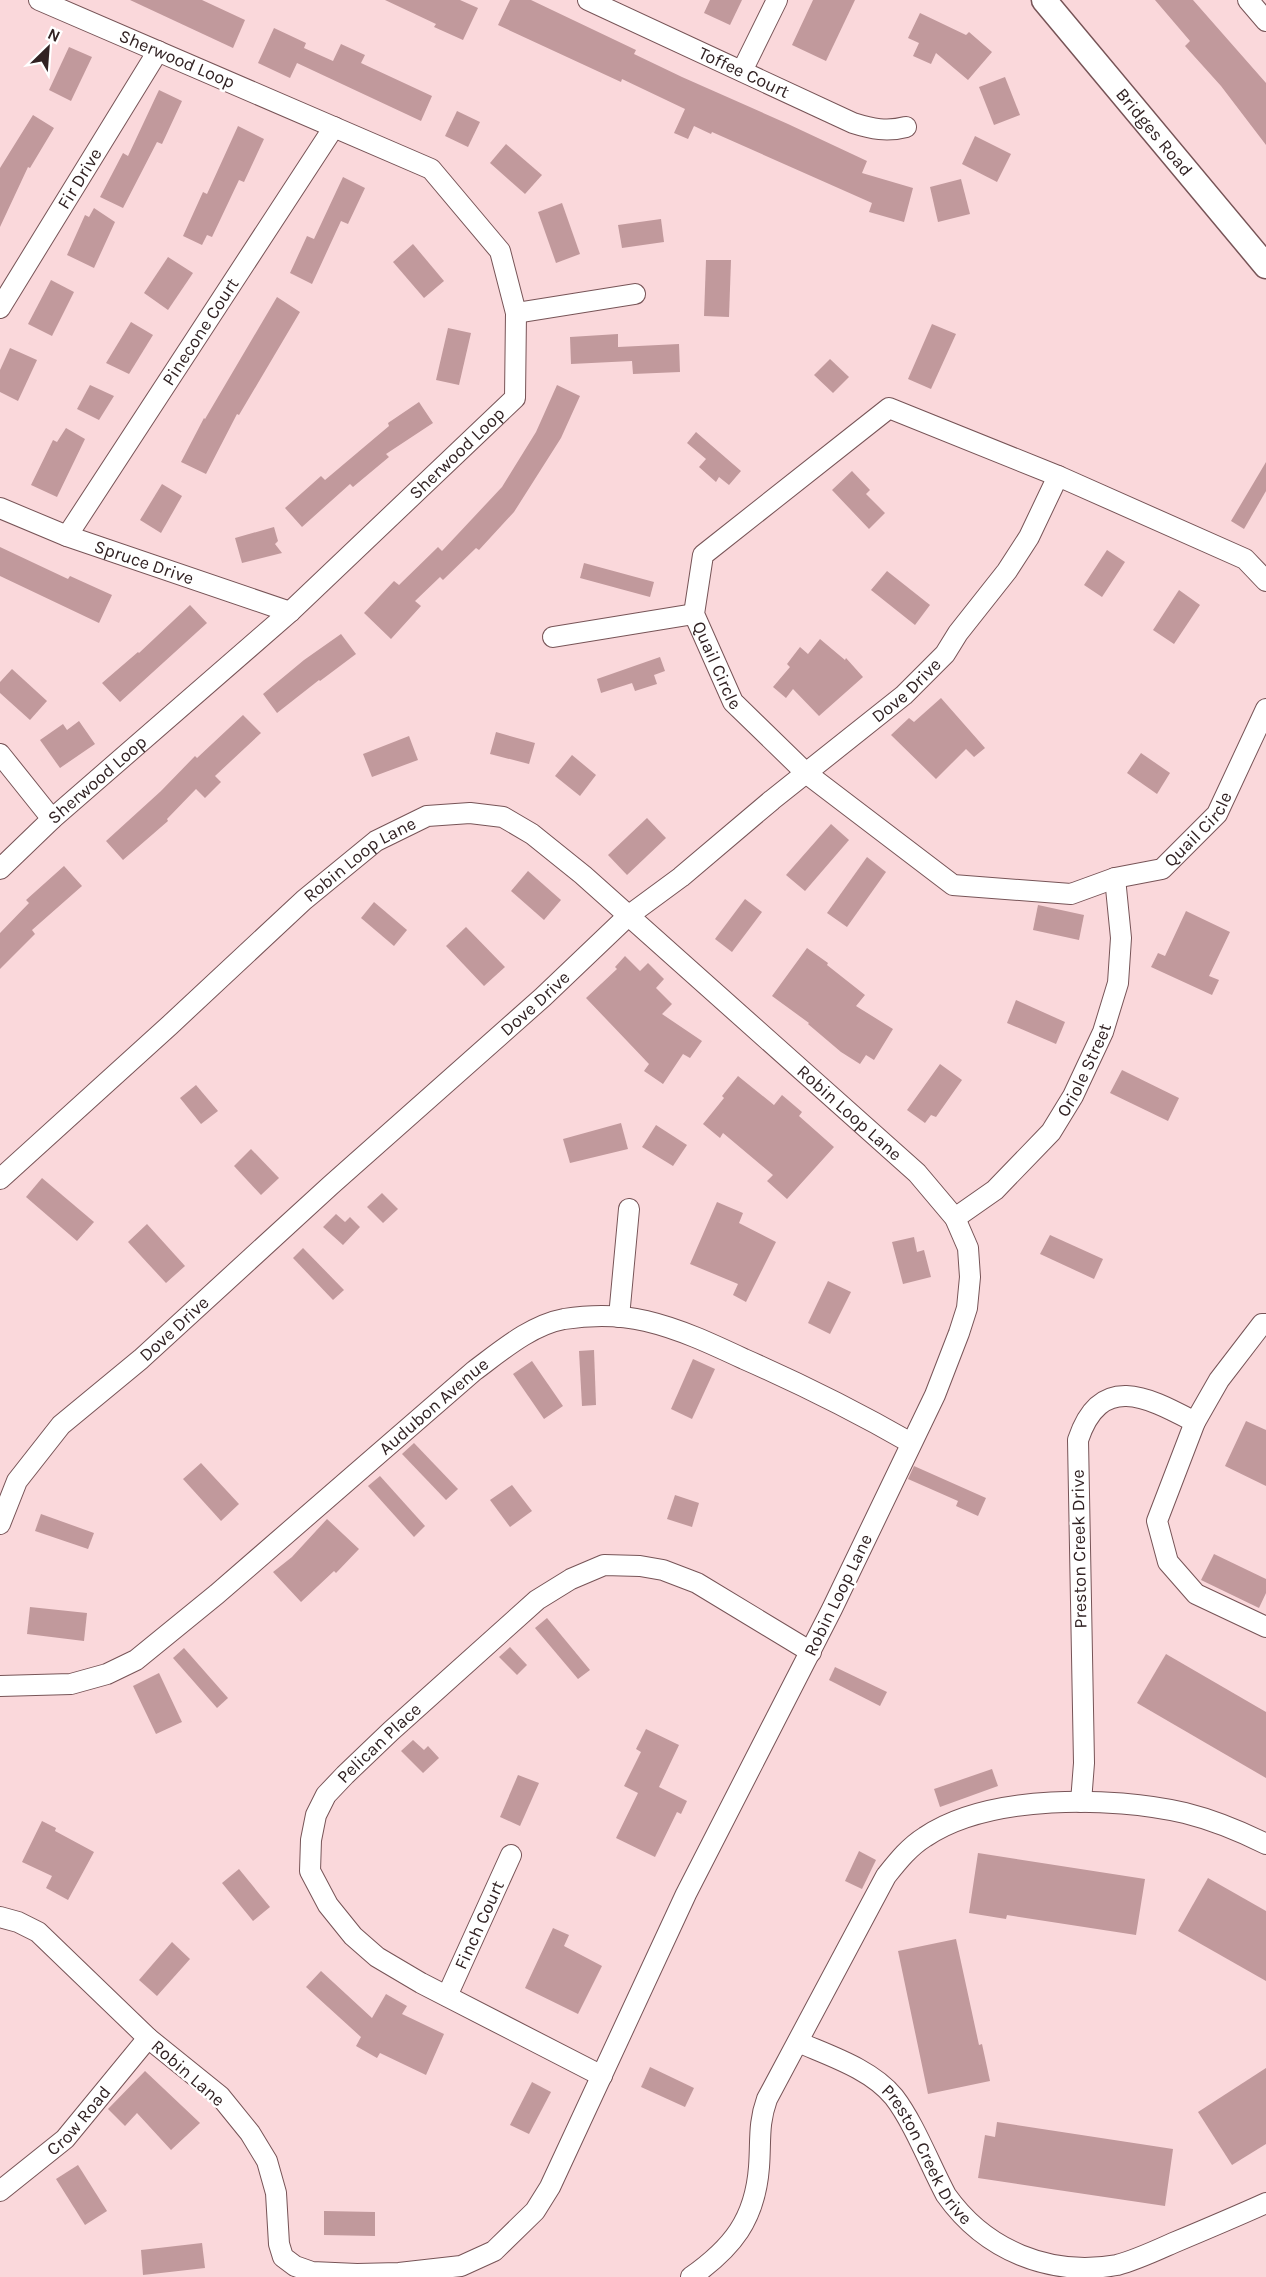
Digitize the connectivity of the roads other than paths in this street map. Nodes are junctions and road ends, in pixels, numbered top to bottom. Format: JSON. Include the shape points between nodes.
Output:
{"nodes":[{"id":1,"x":39,"y":0,"type":"edge"},
{"id":2,"x":588,"y":0,"type":"edge"},
{"id":3,"x":777,"y":0,"type":"edge"},
{"id":4,"x":1044,"y":0,"type":"edge"},
{"id":5,"x":1248,"y":0,"type":"edge"},
{"id":6,"x":1266,"y":21,"type":"edge"},
{"id":7,"x":158,"y":51,"type":"junction"},
{"id":8,"x":742,"y":70,"type":"junction"},
{"id":9,"x":334,"y":127,"type":"junction"},
{"id":10,"x":906,"y":127,"type":"dead end"},
{"id":11,"x":1266,"y":266,"type":"edge"},
{"id":12,"x":635,"y":294,"type":"dead end"},
{"id":13,"x":0,"y":308,"type":"edge"},
{"id":14,"x":516,"y":313,"type":"junction"},
{"id":15,"x":1058,"y":476,"type":"junction"},
{"id":16,"x":0,"y":508,"type":"edge"},
{"id":17,"x":67,"y":536,"type":"junction"},
{"id":18,"x":1266,"y":581,"type":"edge"},
{"id":19,"x":290,"y":612,"type":"junction"},
{"id":20,"x":694,"y":614,"type":"junction"},
{"id":21,"x":553,"y":637,"type":"dead end"},
{"id":22,"x":1266,"y":709,"type":"edge"},
{"id":23,"x":0,"y":754,"type":"edge"},
{"id":24,"x":806,"y":773,"type":"junction"},
{"id":25,"x":52,"y":819,"type":"junction"},
{"id":26,"x":0,"y":869,"type":"edge"},
{"id":27,"x":1115,"y":878,"type":"junction"},
{"id":28,"x":628,"y":916,"type":"junction"},
{"id":29,"x":0,"y":1179,"type":"edge"},
{"id":30,"x":630,"y":1209,"type":"dead end"},
{"id":31,"x":955,"y":1218,"type":"junction"},
{"id":32,"x":619,"y":1317,"type":"junction"},
{"id":33,"x":1266,"y":1324,"type":"edge"},
{"id":34,"x":1195,"y":1422,"type":"junction"},
{"id":35,"x":911,"y":1443,"type":"junction"},
{"id":36,"x":0,"y":1524,"type":"edge"},
{"id":37,"x":1266,"y":1627,"type":"edge"},
{"id":38,"x":811,"y":1652,"type":"junction"},
{"id":39,"x":0,"y":1686,"type":"edge"},
{"id":40,"x":1082,"y":1802,"type":"junction"},
{"id":41,"x":1266,"y":1844,"type":"edge"},
{"id":42,"x":511,"y":1855,"type":"dead end"},
{"id":43,"x":0,"y":1917,"type":"edge"},
{"id":44,"x":447,"y":1996,"type":"junction"},
{"id":45,"x":148,"y":2038,"type":"junction"},
{"id":46,"x":798,"y":2042,"type":"junction"},
{"id":47,"x":602,"y":2076,"type":"junction"},
{"id":48,"x":0,"y":2192,"type":"edge"},
{"id":49,"x":1266,"y":2203,"type":"edge"},
{"id":50,"x":462,"y":2271,"type":"edge"},
{"id":51,"x":1050,"y":2273,"type":"edge"},
{"id":52,"x":691,"y":2277,"type":"edge"}],
"edges":[{"from":1,"to":7,"type":"street","name":"Sherwood Loop"},
{"from":2,"to":8,"type":"street","name":"Toffee Court"},
{"from":3,"to":8,"type":"street"},
{"from":4,"to":11,"type":"street","name":"Bridges Road"},
{"from":5,"to":6,"type":"street"},
{"from":7,"to":9,"type":"street","name":"Sherwood Loop"},
{"from":7,"to":13,"type":"street","name":"Fir Drive"},
{"from":8,"to":10,"type":"street","name":"Toffee Court","via":[[853,123],[874,130]]},
{"from":9,"to":14,"type":"street","name":"Sherwood Loop","via":[[431,170],[500,251]]},
{"from":9,"to":17,"type":"street","name":"Pinecone Court"},
{"from":12,"to":14,"type":"street"},
{"from":14,"to":19,"type":"street","name":"Sherwood Loop","via":[[515,398]]},
{"from":15,"to":18,"type":"street","name":"Quail Circle","via":[[1245,558]]},
{"from":15,"to":20,"type":"street","name":"Quail Circle","via":[[889,408],[703,555]]},
{"from":15,"to":24,"type":"street","name":"Dove Drive","via":[[1029,537],[945,654],[904,696]]},
{"from":16,"to":17,"type":"street","name":"Spruce Drive"},
{"from":17,"to":19,"type":"street","name":"Spruce Drive"},
{"from":19,"to":25,"type":"street","name":"Sherwood Loop"},
{"from":20,"to":21,"type":"street"},
{"from":20,"to":24,"type":"street","name":"Quail Circle","via":[[732,702]]},
{"from":22,"to":27,"type":"street","name":"Quail Circle","via":[[1217,814],[1162,869]]},
{"from":23,"to":25,"type":"street"},
{"from":24,"to":27,"type":"street","name":"Quail Circle","via":[[953,885],[1071,894]]},
{"from":24,"to":28,"type":"street","name":"Dove Drive"},
{"from":25,"to":26,"type":"street","name":"Sherwood Loop"},
{"from":27,"to":31,"type":"street","name":"Oriole Street","via":[[1121,938],[1118,983],[1103,1032],[1073,1096],[1045,1139],[995,1190]]},
{"from":28,"to":29,"type":"street","name":"Robin Loop Lane","via":[[532,834],[503,817],[470,813],[427,816],[376,841],[304,900]]},
{"from":28,"to":31,"type":"street","name":"Robin Loop Lane","via":[[917,1173]]},
{"from":28,"to":36,"type":"street","name":"Dove Drive","via":[[543,998],[141,1359],[61,1425],[17,1481]]},
{"from":30,"to":32,"type":"street"},
{"from":31,"to":35,"type":"street","name":"Robin Loop Lane","via":[[968,1248],[968,1308],[935,1395]]},
{"from":32,"to":35,"type":"street","name":"Audubon Avenue","via":[[646,1321],[697,1338]]},
{"from":32,"to":39,"type":"street","name":"Audubon Avenue","via":[[565,1319],[546,1324],[496,1354],[436,1401],[136,1660],[107,1674],[71,1684]]},
{"from":33,"to":34,"type":"street","via":[[1262,1324],[1219,1380]]},
{"from":34,"to":37,"type":"street","via":[[1157,1521],[1168,1563],[1196,1594]]},
{"from":34,"to":40,"type":"street","name":"Preston Creek Drive","via":[[1151,1400],[1124,1396],[1092,1412],[1078,1440]]},
{"from":35,"to":38,"type":"street","name":"Robin Loop Lane"},
{"from":38,"to":44,"type":"street","name":"Pelican Place","via":[[697,1583],[663,1570],[604,1565],[537,1600],[391,1731],[327,1795],[316,1815],[310,1871],[328,1905],[353,1936],[377,1957]]},
{"from":38,"to":47,"type":"street","name":"Robin Loop Lane","via":[[686,1894]]},
{"from":40,"to":41,"type":"street","via":[[1185,1813]]},
{"from":40,"to":46,"type":"street","via":[[993,1810],[942,1827],[910,1848],[886,1876]]},
{"from":42,"to":44,"type":"street","name":"Finch Court"},
{"from":43,"to":45,"type":"street","name":"Robin Lane","via":[[38,1932]]},
{"from":44,"to":47,"type":"street","name":"Pelican Place"},
{"from":45,"to":48,"type":"street","name":"Crow Road","via":[[64,2139]]},
{"from":45,"to":50,"type":"street","name":"Robin Lane","via":[[220,2096],[250,2133],[267,2161],[276,2193],[283,2257],[295,2266],[312,2272],[357,2274]]},
{"from":46,"to":51,"type":"street","name":"Preston Creek Drive","via":[[854,2068],[893,2096],[946,2195],[964,2219],[988,2241]]},
{"from":46,"to":52,"type":"street","via":[[762,2114],[757,2182],[743,2227],[724,2251]]},
{"from":47,"to":50,"type":"street","name":"Robin Lane","via":[[535,2211],[494,2251]]},
{"from":49,"to":51,"type":"street","name":"Preston Creek Drive","via":[[1118,2265]]}]}
